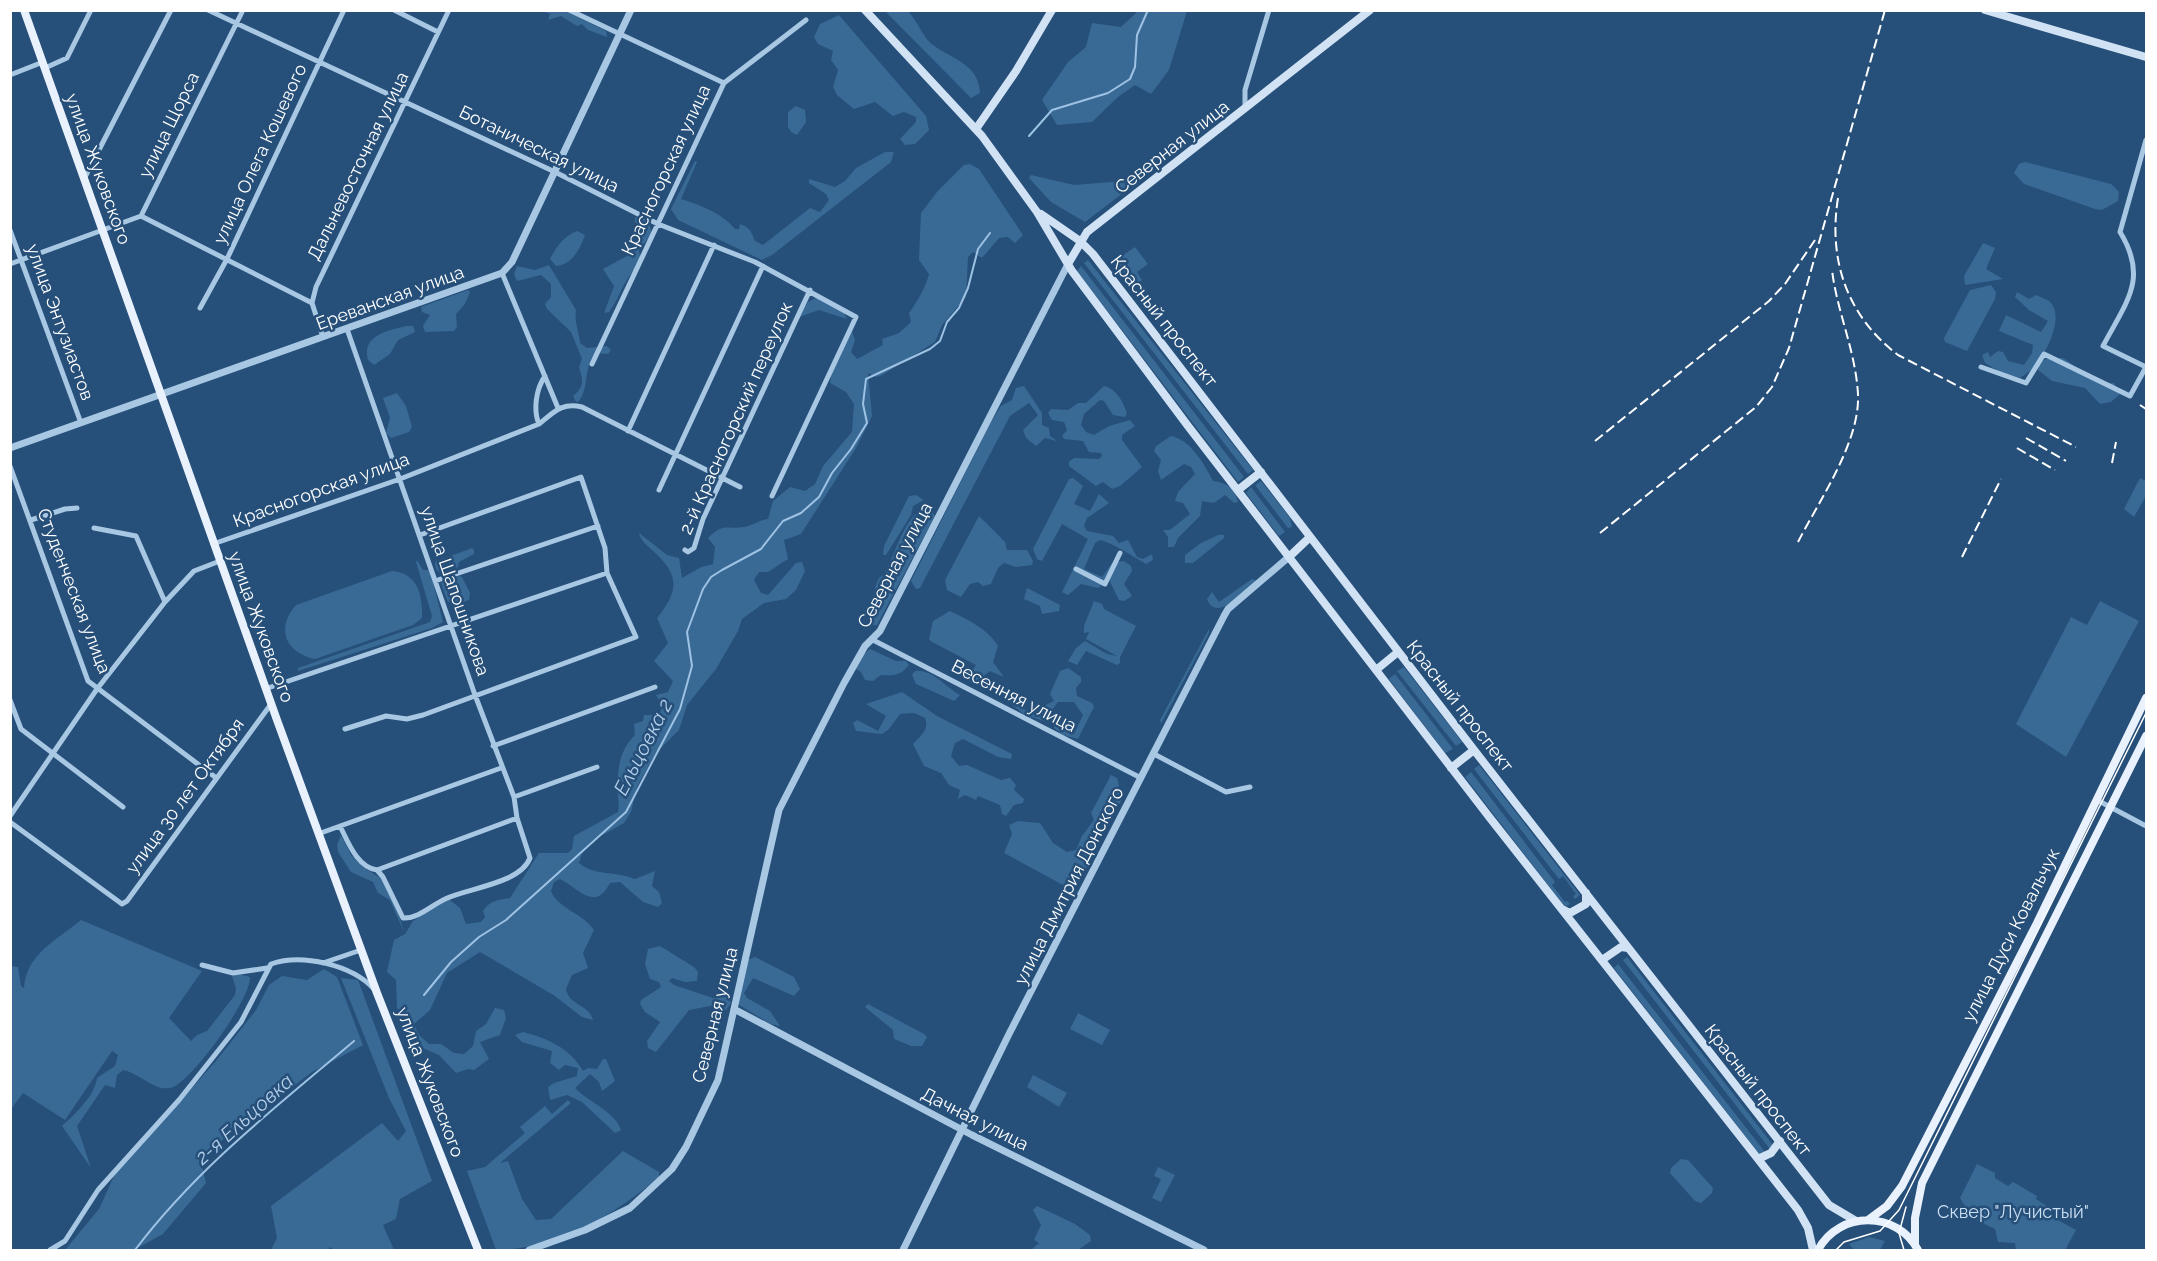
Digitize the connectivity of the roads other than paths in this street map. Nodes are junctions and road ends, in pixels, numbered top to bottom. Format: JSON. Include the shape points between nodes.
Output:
{"nodes":[{"id":1,"x":24,"y":10,"type":"edge"},
{"id":2,"x":91,"y":10,"type":"edge"},
{"id":3,"x":171,"y":10,"type":"edge"},
{"id":4,"x":208,"y":10,"type":"edge"},
{"id":5,"x":243,"y":10,"type":"edge"},
{"id":6,"x":344,"y":10,"type":"edge"},
{"id":7,"x":394,"y":10,"type":"edge"},
{"id":8,"x":449,"y":10,"type":"edge"},
{"id":9,"x":569,"y":10,"type":"edge"},
{"id":10,"x":632,"y":10,"type":"edge"},
{"id":11,"x":865,"y":10,"type":"edge"},
{"id":12,"x":1052,"y":10,"type":"edge"},
{"id":13,"x":1269,"y":10,"type":"edge"},
{"id":14,"x":1370,"y":10,"type":"edge"},
{"id":15,"x":1985,"y":10,"type":"edge"},
{"id":16,"x":806,"y":20,"type":"dead end"},
{"id":17,"x":236,"y":24,"type":"junction"},
{"id":18,"x":438,"y":32,"type":"junction"},
{"id":19,"x":620,"y":35,"type":"junction"},
{"id":20,"x":2146,"y":57,"type":"edge"},
{"id":21,"x":319,"y":62,"type":"junction"},
{"id":22,"x":44,"y":65,"type":"junction"},
{"id":23,"x":10,"y":75,"type":"edge"},
{"id":24,"x":724,"y":83,"type":"junction"},
{"id":25,"x":405,"y":103,"type":"junction"},
{"id":26,"x":1245,"y":108,"type":"junction"},
{"id":27,"x":976,"y":129,"type":"junction"},
{"id":28,"x":2146,"y":140,"type":"edge"},
{"id":29,"x":555,"y":172,"type":"junction"},
{"id":30,"x":84,"y":179,"type":"junction"},
{"id":31,"x":1037,"y":212,"type":"junction"},
{"id":32,"x":141,"y":216,"type":"junction"},
{"id":33,"x":658,"y":224,"type":"junction"},
{"id":34,"x":10,"y":230,"type":"edge"},
{"id":35,"x":102,"y":230,"type":"junction"},
{"id":36,"x":1080,"y":241,"type":"junction"},
{"id":37,"x":714,"y":245,"type":"junction"},
{"id":38,"x":227,"y":260,"type":"junction"},
{"id":39,"x":21,"y":261,"type":"junction"},
{"id":40,"x":10,"y":264,"type":"edge"},
{"id":41,"x":1068,"y":264,"type":"junction"},
{"id":42,"x":763,"y":266,"type":"junction"},
{"id":43,"x":502,"y":273,"type":"junction"},
{"id":44,"x":810,"y":290,"type":"junction"},
{"id":45,"x":312,"y":303,"type":"junction"},
{"id":46,"x":200,"y":308,"type":"dead end"},
{"id":47,"x":347,"y":329,"type":"junction"},
{"id":48,"x":323,"y":338,"type":"junction"},
{"id":49,"x":592,"y":364,"type":"dead end"},
{"id":50,"x":1981,"y":367,"type":"dead end"},
{"id":51,"x":545,"y":376,"type":"junction"},
{"id":52,"x":160,"y":394,"type":"junction"},
{"id":53,"x":558,"y":408,"type":"junction"},
{"id":54,"x":81,"y":423,"type":"junction"},
{"id":55,"x":539,"y":424,"type":"junction"},
{"id":56,"x":628,"y":431,"type":"junction"},
{"id":57,"x":10,"y":448,"type":"edge"},
{"id":58,"x":675,"y":455,"type":"junction"},
{"id":59,"x":10,"y":466,"type":"edge"},
{"id":60,"x":1261,"y":472,"type":"junction"},
{"id":61,"x":400,"y":479,"type":"junction"},
{"id":62,"x":722,"y":480,"type":"junction"},
{"id":63,"x":740,"y":488,"type":"dead end"},
{"id":64,"x":659,"y":490,"type":"dead end"},
{"id":65,"x":1238,"y":490,"type":"junction"},
{"id":66,"x":772,"y":496,"type":"dead end"},
{"id":67,"x":77,"y":508,"type":"dead end"},
{"id":68,"x":31,"y":520,"type":"junction"},
{"id":69,"x":598,"y":526,"type":"junction"},
{"id":70,"x":94,"y":528,"type":"dead end"},
{"id":71,"x":420,"y":535,"type":"junction"},
{"id":72,"x":1310,"y":537,"type":"junction"},
{"id":73,"x":213,"y":544,"type":"junction"},
{"id":74,"x":685,"y":550,"type":"dead end"},
{"id":75,"x":1120,"y":553,"type":"dead end"},
{"id":76,"x":1290,"y":556,"type":"junction"},
{"id":77,"x":220,"y":561,"type":"junction"},
{"id":78,"x":1076,"y":569,"type":"dead end"},
{"id":79,"x":607,"y":573,"type":"junction"},
{"id":80,"x":435,"y":581,"type":"junction"},
{"id":81,"x":165,"y":602,"type":"junction"},
{"id":82,"x":450,"y":624,"type":"junction"},
{"id":83,"x":873,"y":640,"type":"junction"},
{"id":84,"x":1398,"y":652,"type":"junction"},
{"id":85,"x":1376,"y":670,"type":"junction"},
{"id":86,"x":655,"y":687,"type":"dead end"},
{"id":87,"x":98,"y":689,"type":"junction"},
{"id":88,"x":265,"y":689,"type":"junction"},
{"id":89,"x":475,"y":695,"type":"junction"},
{"id":90,"x":2146,"y":698,"type":"edge"},
{"id":91,"x":10,"y":700,"type":"edge"},
{"id":92,"x":270,"y":704,"type":"junction"},
{"id":93,"x":345,"y":729,"type":"dead end"},
{"id":94,"x":2146,"y":736,"type":"edge"},
{"id":95,"x":493,"y":746,"type":"junction"},
{"id":96,"x":1474,"y":750,"type":"junction"},
{"id":97,"x":51,"y":754,"type":"junction"},
{"id":98,"x":1154,"y":754,"type":"junction"},
{"id":99,"x":597,"y":767,"type":"dead end"},
{"id":100,"x":501,"y":768,"type":"junction"},
{"id":101,"x":1451,"y":768,"type":"junction"},
{"id":102,"x":215,"y":777,"type":"junction"},
{"id":103,"x":1142,"y":778,"type":"junction"},
{"id":104,"x":1250,"y":786,"type":"dead end"},
{"id":105,"x":514,"y":797,"type":"junction"},
{"id":106,"x":2097,"y":800,"type":"junction"},
{"id":107,"x":123,"y":807,"type":"dead end"},
{"id":108,"x":2110,"y":808,"type":"junction"},
{"id":109,"x":10,"y":816,"type":"edge"},
{"id":110,"x":517,"y":818,"type":"junction"},
{"id":111,"x":10,"y":822,"type":"edge"},
{"id":112,"x":340,"y":826,"type":"junction"},
{"id":113,"x":2146,"y":826,"type":"edge"},
{"id":114,"x":318,"y":834,"type":"junction"},
{"id":115,"x":377,"y":870,"type":"junction"},
{"id":116,"x":1586,"y":892,"type":"junction"},
{"id":117,"x":1563,"y":910,"type":"junction"},
{"id":118,"x":1628,"y":948,"type":"junction"},
{"id":119,"x":361,"y":950,"type":"junction"},
{"id":120,"x":1602,"y":960,"type":"junction"},
{"id":121,"x":321,"y":963,"type":"junction"},
{"id":122,"x":202,"y":965,"type":"dead end"},
{"id":123,"x":267,"y":968,"type":"junction"},
{"id":124,"x":377,"y":993,"type":"junction"},
{"id":125,"x":734,"y":1009,"type":"junction"},
{"id":126,"x":964,"y":1131,"type":"junction"},
{"id":127,"x":1780,"y":1141,"type":"junction"},
{"id":128,"x":1758,"y":1159,"type":"junction"},
{"id":129,"x":1868,"y":1220,"type":"junction"},
{"id":130,"x":1856,"y":1221,"type":"junction"},
{"id":131,"x":1917,"y":1247,"type":"edge"},
{"id":132,"x":50,"y":1251,"type":"edge"},
{"id":133,"x":478,"y":1251,"type":"edge"},
{"id":134,"x":529,"y":1251,"type":"edge"},
{"id":135,"x":903,"y":1251,"type":"edge"},
{"id":136,"x":1204,"y":1251,"type":"edge"},
{"id":137,"x":1813,"y":1251,"type":"edge"},
{"id":138,"x":1818,"y":1251,"type":"edge"}],
"edges":[{"from":1,"to":22,"type":"main road","name":"улица Жуковского"},
{"from":2,"to":22,"type":"street","via":[[67,58]]},
{"from":3,"to":30,"type":"street"},
{"from":4,"to":17,"type":"street","name":"Ботаническая улица"},
{"from":5,"to":17,"type":"street","name":"улица Щорса"},
{"from":6,"to":21,"type":"street","name":"улица Олега Кошевого"},
{"from":7,"to":18,"type":"street"},
{"from":8,"to":18,"type":"street","name":"Дальневосточная улица"},
{"from":9,"to":19,"type":"street"},
{"from":10,"to":19,"type":"street"},
{"from":11,"to":27,"type":"main road","name":"Красный проспект"},
{"from":12,"to":27,"type":"main road"},
{"from":13,"to":26,"type":"street","via":[[1245,90]]},
{"from":14,"to":26,"type":"main road","name":"Северная улица"},
{"from":15,"to":20,"type":"main road"},
{"from":16,"to":24,"type":"street","name":"Красногорская улица"},
{"from":17,"to":21,"type":"street","name":"Ботаническая улица"},
{"from":17,"to":32,"type":"street","name":"улица Щорса"},
{"from":18,"to":25,"type":"street","name":"Дальневосточная улица"},
{"from":19,"to":24,"type":"street"},
{"from":19,"to":29,"type":"street"},
{"from":21,"to":25,"type":"street","name":"Ботаническая улица"},
{"from":21,"to":38,"type":"street","name":"улица Олега Кошевого"},
{"from":22,"to":23,"type":"street"},
{"from":22,"to":30,"type":"main road","name":"улица Жуковского"},
{"from":24,"to":33,"type":"street","name":"Красногорская улица"},
{"from":25,"to":29,"type":"street","name":"Ботаническая улица"},
{"from":25,"to":45,"type":"street","name":"Дальневосточная улица","via":[[316,287]]},
{"from":26,"to":36,"type":"main road","name":"Северная улица"},
{"from":27,"to":31,"type":"main road","name":"Красный проспект"},
{"from":28,"to":50,"type":"street","via":[[2120,232],[2136,270],[2135,279],[2103,346],[2146,367],[2130,396],[2044,354],[2026,383]]},
{"from":29,"to":33,"type":"street","name":"Ботаническая улица"},
{"from":29,"to":43,"type":"street","via":[[512,262]]},
{"from":30,"to":35,"type":"main road","name":"улица Жуковского"},
{"from":31,"to":36,"type":"main road","name":"Красный проспект"},
{"from":31,"to":41,"type":"main road","name":"Красный проспект"},
{"from":32,"to":35,"type":"street"},
{"from":32,"to":38,"type":"street"},
{"from":33,"to":37,"type":"street","name":"Ботаническая улица"},
{"from":33,"to":49,"type":"street","name":"Красногорская улица"},
{"from":34,"to":39,"type":"street","name":"улица Энтузиастов"},
{"from":35,"to":39,"type":"street"},
{"from":35,"to":52,"type":"main road","name":"улица Жуковского"},
{"from":36,"to":41,"type":"main road","name":"Северная улица"},
{"from":36,"to":60,"type":"main road","name":"Красный проспект"},
{"from":37,"to":42,"type":"street","name":"Ботаническая улица"},
{"from":37,"to":56,"type":"street"},
{"from":38,"to":45,"type":"street"},
{"from":38,"to":46,"type":"street","name":"улица Олега Кошевого"},
{"from":39,"to":40,"type":"street"},
{"from":39,"to":54,"type":"street","name":"улица Энтузиастов"},
{"from":41,"to":65,"type":"main road","name":"Красный проспект"},
{"from":41,"to":83,"type":"street","name":"Северная улица"},
{"from":42,"to":44,"type":"street","name":"Ботаническая улица"},
{"from":42,"to":58,"type":"street"},
{"from":43,"to":47,"type":"street","name":"Ереванская улица"},
{"from":43,"to":51,"type":"street"},
{"from":44,"to":62,"type":"street","name":"2-й Красногорский переулок"},
{"from":44,"to":66,"type":"street","name":"Ботаническая улица","via":[[856,317]]},
{"from":45,"to":48,"type":"street"},
{"from":47,"to":48,"type":"street","name":"Ереванская улица"},
{"from":47,"to":61,"type":"street","name":"улица Шапошникова"},
{"from":48,"to":52,"type":"street","name":"Ереванская улица"},
{"from":51,"to":53,"type":"street"},
{"from":51,"to":55,"type":"street","via":[[537,392],[535,416]]},
{"from":52,"to":54,"type":"street","name":"Ереванская улица"},
{"from":52,"to":73,"type":"main road","name":"улица Жуковского"},
{"from":53,"to":55,"type":"street","name":"Красногорская улица"},
{"from":53,"to":56,"type":"street","via":[[569,404],[582,407]]},
{"from":54,"to":57,"type":"street","name":"Ереванская улица"},
{"from":55,"to":61,"type":"street","name":"Красногорская улица"},
{"from":56,"to":58,"type":"street"},
{"from":58,"to":62,"type":"street"},
{"from":58,"to":64,"type":"street"},
{"from":59,"to":68,"type":"street","name":"Студенческая улица"},
{"from":60,"to":65,"type":"main road"},
{"from":60,"to":72,"type":"main road","name":"Красный проспект"},
{"from":61,"to":71,"type":"street","name":"улица Шапошникова"},
{"from":61,"to":73,"type":"street","name":"Красногорская улица"},
{"from":62,"to":63,"type":"street"},
{"from":62,"to":74,"type":"street","name":"2-й Красногорский переулок","via":[[694,548]]},
{"from":65,"to":76,"type":"main road","name":"Красный проспект"},
{"from":67,"to":68,"type":"street"},
{"from":68,"to":87,"type":"street","name":"Студенческая улица","via":[[88,681]]},
{"from":69,"to":71,"type":"street","via":[[581,477]]},
{"from":69,"to":79,"type":"street"},
{"from":69,"to":80,"type":"street"},
{"from":70,"to":81,"type":"street","via":[[136,536]]},
{"from":71,"to":80,"type":"street","name":"улица Шапошникова"},
{"from":72,"to":76,"type":"main road"},
{"from":72,"to":84,"type":"main road","name":"Красный проспект"},
{"from":73,"to":77,"type":"main road","name":"улица Жуковского"},
{"from":75,"to":78,"type":"street","via":[[1105,584]]},
{"from":76,"to":85,"type":"main road","name":"Красный проспект"},
{"from":76,"to":98,"type":"street","name":"улица Дмитрия Донского","via":[[1228,609]]},
{"from":77,"to":81,"type":"street","via":[[194,571]]},
{"from":77,"to":88,"type":"main road","name":"улица Жуковского"},
{"from":79,"to":82,"type":"street"},
{"from":79,"to":89,"type":"street","via":[[636,637]]},
{"from":80,"to":82,"type":"street","name":"улица Шапошникова"},
{"from":81,"to":87,"type":"street"},
{"from":82,"to":88,"type":"street"},
{"from":82,"to":89,"type":"street","name":"улица Шапошникова"},
{"from":83,"to":103,"type":"street","name":"Весенняя улица"},
{"from":83,"to":125,"type":"street","name":"Северная улица","via":[[865,646],[844,682],[777,814]]},
{"from":84,"to":85,"type":"main road"},
{"from":84,"to":96,"type":"main road","name":"Красный проспект"},
{"from":85,"to":101,"type":"main road","name":"Красный проспект"},
{"from":86,"to":95,"type":"street"},
{"from":87,"to":97,"type":"street"},
{"from":87,"to":102,"type":"street","name":"Студенческая улица"},
{"from":88,"to":92,"type":"main road","name":"улица Жуковского"},
{"from":89,"to":93,"type":"street","via":[[415,717],[386,716]]},
{"from":89,"to":95,"type":"street","name":"улица Шапошникова"},
{"from":90,"to":106,"type":"main road","name":"улица Дуси Ковальчук"},
{"from":91,"to":97,"type":"street","via":[[21,729]]},
{"from":92,"to":102,"type":"street","name":"улица 30 лет Октября"},
{"from":92,"to":114,"type":"main road","name":"улица Жуковского"},
{"from":94,"to":108,"type":"main road","name":"улица Дуси Ковальчук"},
{"from":95,"to":100,"type":"street","name":"улица Шапошникова"},
{"from":96,"to":101,"type":"main road"},
{"from":96,"to":116,"type":"main road","name":"Красный проспект"},
{"from":97,"to":107,"type":"street"},
{"from":97,"to":109,"type":"street"},
{"from":98,"to":103,"type":"street","name":"улица Дмитрия Донского"},
{"from":98,"to":104,"type":"street","via":[[1226,792]]},
{"from":99,"to":105,"type":"street"},
{"from":100,"to":105,"type":"street","name":"улица Шапошникова"},
{"from":100,"to":112,"type":"street"},
{"from":101,"to":117,"type":"main road","name":"Красный проспект"},
{"from":102,"to":111,"type":"street","name":"улица 30 лет Октября","via":[[127,902],[122,903]]},
{"from":103,"to":126,"type":"street","name":"улица Дмитрия Донского","via":[[1009,1034]]},
{"from":105,"to":110,"type":"street","name":"улица Шапошникова"},
{"from":106,"to":108,"type":"street"},
{"from":106,"to":129,"type":"main road","name":"улица Дуси Ковальчук","via":[[1902,1186],[1887,1206]]},
{"from":108,"to":113,"type":"street"},
{"from":108,"to":131,"type":"main road","name":"улица Дуси Ковальчук","via":[[1922,1183],[1915,1218]]},
{"from":110,"to":115,"type":"street"},
{"from":110,"to":115,"type":"street","name":"улица Шапошникова","via":[[531,858],[523,869],[486,887],[447,898],[410,919],[403,918]]},
{"from":112,"to":114,"type":"street"},
{"from":112,"to":115,"type":"street","via":[[352,851],[369,869]]},
{"from":114,"to":119,"type":"main road","name":"улица Жуковского"},
{"from":116,"to":117,"type":"main road","via":[[1586,904],[1580,909],[1570,913]]},
{"from":116,"to":118,"type":"main road","name":"Красный проспект"},
{"from":117,"to":120,"type":"main road","name":"Красный проспект"},
{"from":118,"to":120,"type":"main road","via":[[1621,947]]},
{"from":118,"to":127,"type":"main road","name":"Красный проспект"},
{"from":119,"to":121,"type":"street"},
{"from":119,"to":124,"type":"main road","name":"улица Жуковского"},
{"from":120,"to":128,"type":"main road","name":"Красный проспект"},
{"from":121,"to":123,"type":"street","via":[[285,961]]},
{"from":121,"to":124,"type":"street","via":[[350,972]]},
{"from":122,"to":123,"type":"street","via":[[232,973]]},
{"from":123,"to":132,"type":"street","via":[[241,1022],[179,1100],[98,1190],[65,1241]]},
{"from":124,"to":133,"type":"main road","name":"улица Жуковского"},
{"from":125,"to":126,"type":"street","name":"Дачная улица"},
{"from":125,"to":134,"type":"street","name":"Северная улица","via":[[718,1080],[672,1169],[630,1208]]},
{"from":126,"to":135,"type":"street","name":"улица Дмитрия Донского"},
{"from":126,"to":136,"type":"street","name":"Дачная улица"},
{"from":127,"to":128,"type":"main road","via":[[1771,1153]]},
{"from":127,"to":130,"type":"main road","name":"Красный проспект","via":[[1829,1205]]},
{"from":128,"to":137,"type":"main road","name":"Красный проспект","via":[[1803,1216]]},
{"from":129,"to":130,"type":"main road"},
{"from":129,"to":131,"type":"main road","via":[[1894,1227]]},
{"from":130,"to":138,"type":"main road","via":[[1830,1235]]}]}
